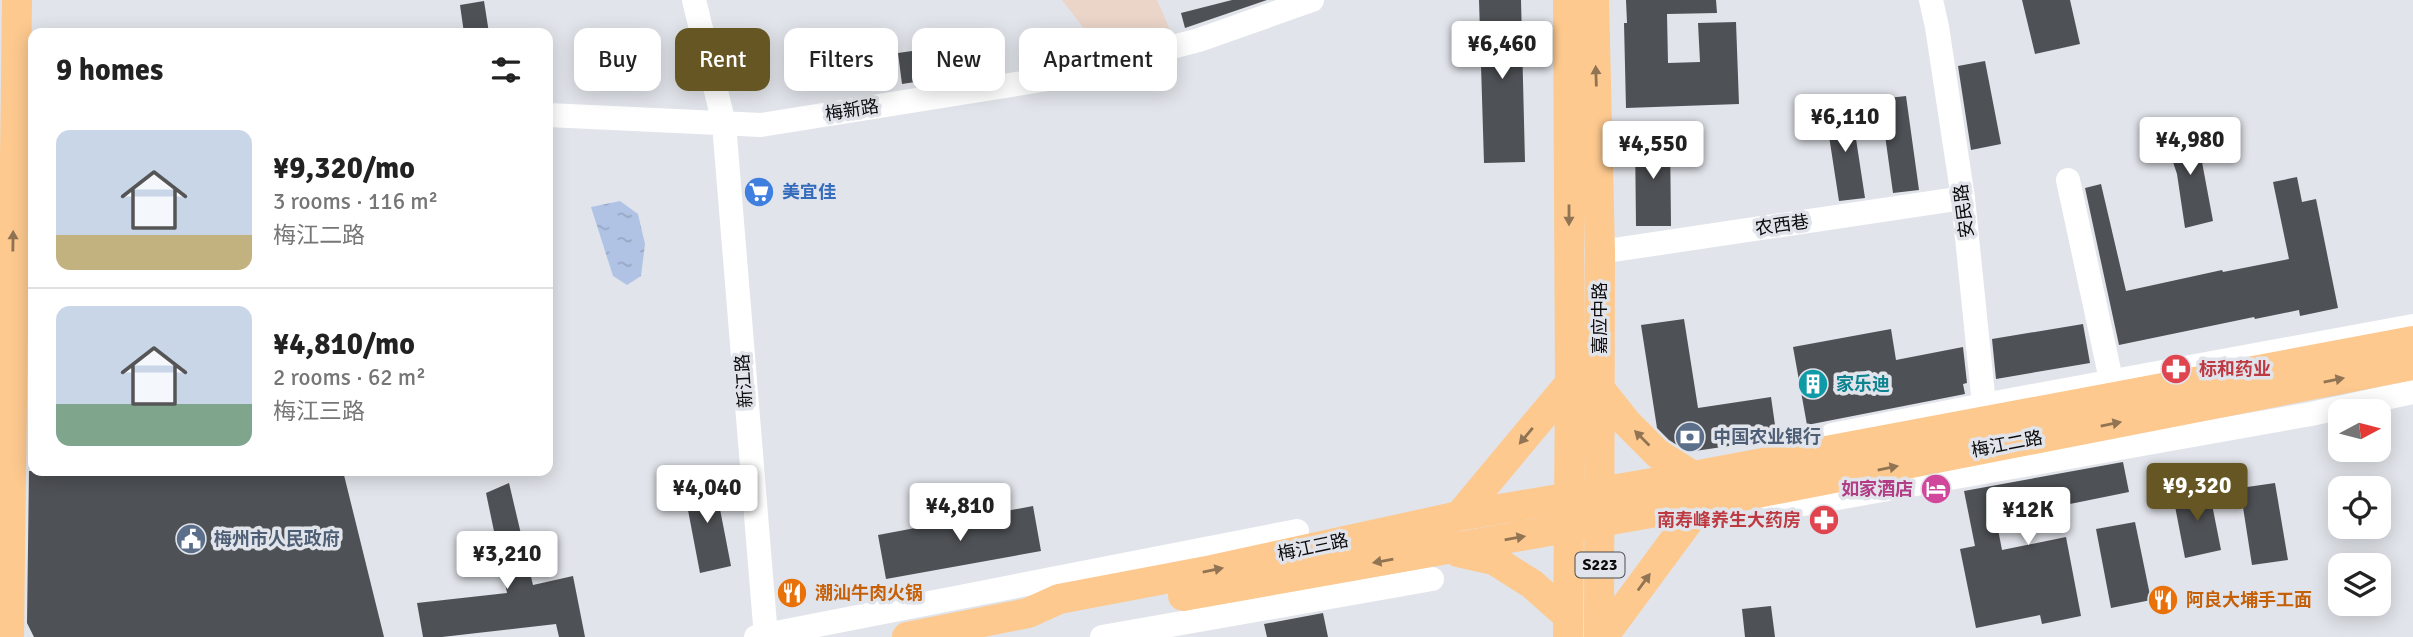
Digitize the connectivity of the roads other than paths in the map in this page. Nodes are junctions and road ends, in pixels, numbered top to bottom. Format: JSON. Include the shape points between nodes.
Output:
{"nodes":[{"id":1,"x":17,"y":0,"type":"edge"},
{"id":2,"x":694,"y":0,"type":"edge"},
{"id":3,"x":1312,"y":0,"type":"edge"},
{"id":4,"x":1568,"y":0,"type":"edge"},
{"id":5,"x":1594,"y":0,"type":"edge"},
{"id":6,"x":1931,"y":0,"type":"edge"},
{"id":7,"x":553,"y":115,"type":"edge"},
{"id":8,"x":724,"y":124,"type":"junction"},
{"id":9,"x":2068,"y":180,"type":"dead end"},
{"id":10,"x":1963,"y":198,"type":"junction"},
{"id":11,"x":1600,"y":252,"type":"junction"},
{"id":12,"x":15,"y":278,"type":"edge"},
{"id":13,"x":2413,"y":326,"type":"edge"},
{"id":14,"x":2413,"y":341,"type":"edge"},
{"id":15,"x":2413,"y":365,"type":"edge"},
{"id":16,"x":2110,"y":375,"type":"dead end"},
{"id":17,"x":1570,"y":383,"type":"junction"},
{"id":18,"x":1600,"y":389,"type":"junction"},
{"id":19,"x":2413,"y":392,"type":"edge"},
{"id":20,"x":1980,"y":414,"type":"junction"},
{"id":21,"x":1693,"y":476,"type":"junction"},
{"id":22,"x":1600,"y":492,"type":"junction"},
{"id":23,"x":1757,"y":493,"type":"junction"},
{"id":24,"x":1569,"y":497,"type":"junction"},
{"id":25,"x":1701,"y":504,"type":"junction"},
{"id":26,"x":1460,"y":516,"type":"junction"},
{"id":27,"x":1600,"y":523,"type":"junction"},
{"id":28,"x":1569,"y":528,"type":"junction"},
{"id":29,"x":1297,"y":531,"type":"dead end"},
{"id":30,"x":1448,"y":550,"type":"junction"},
{"id":31,"x":1432,"y":579,"type":"dead end"},
{"id":32,"x":1028,"y":613,"type":"junction"},
{"id":33,"x":1568,"y":626,"type":"edge"},
{"id":34,"x":1172,"y":631,"type":"edge"},
{"id":35,"x":9,"y":637,"type":"edge"},
{"id":36,"x":755,"y":637,"type":"edge"},
{"id":37,"x":766,"y":637,"type":"edge"},
{"id":38,"x":907,"y":637,"type":"edge"},
{"id":39,"x":1102,"y":637,"type":"edge"},
{"id":40,"x":1601,"y":637,"type":"edge"}],
"edges":[{"from":12,"to":1,"type":"main road","one_way":true},
{"from":2,"to":8,"type":"street","name":"新江路"},
{"from":3,"to":8,"type":"street","name":"梅新路","via":[[1199,40],[1054,78],[761,125]]},
{"from":4,"to":17,"type":"main road","name":"嘉应中路","number":"S223","one_way":true},
{"from":11,"to":5,"type":"main road","name":"嘉应中路","number":"S223","one_way":true},
{"from":6,"to":10,"type":"street","name":"安民路"},
{"from":7,"to":8,"type":"street","name":"梅新路"},
{"from":8,"to":37,"type":"street","name":"新江路"},
{"from":9,"to":16,"type":"street"},
{"from":10,"to":11,"type":"street","name":"农西巷"},
{"from":10,"to":20,"type":"street","name":"安民路"},
{"from":11,"to":18,"type":"main road","name":"嘉应中路","number":"S223"},
{"from":12,"to":35,"type":"main road"},
{"from":13,"to":20,"type":"street"},
{"from":14,"to":20,"type":"main road","name":"梅江二路"},
{"from":23,"to":15,"type":"main road","name":"梅江二路","one_way":true},
{"from":17,"to":24,"type":"main road","name":"嘉应中路","number":"S223"},
{"from":17,"to":26,"type":"main road","one_way":true},
{"from":21,"to":18,"type":"main road","one_way":true,"via":[[1658,454]]},
{"from":18,"to":22,"type":"main road","name":"嘉应中路","number":"S223"},
{"from":19,"to":23,"type":"street","via":[[1793,506]]},
{"from":20,"to":21,"type":"main road","name":"梅江二路"},
{"from":21,"to":22,"type":"main road","name":"梅江二路"},
{"from":22,"to":24,"type":"main road","name":"梅江三路"},
{"from":22,"to":27,"type":"main road","name":"嘉应中路","number":"S223"},
{"from":23,"to":25,"type":"main road","name":"梅江二路"},
{"from":24,"to":26,"type":"main road","name":"梅江三路"},
{"from":24,"to":28,"type":"main road","name":"嘉应中路","number":"S223"},
{"from":25,"to":27,"type":"main road","name":"梅江二路"},
{"from":40,"to":25,"type":"main road","one_way":true},
{"from":32,"to":26,"type":"main road","name":"梅江三路","one_way":true,"via":[[1059,599]]},
{"from":27,"to":28,"type":"main road","name":"梅江三路"},
{"from":27,"to":40,"type":"main road","name":"嘉应中路","number":"S223"},
{"from":30,"to":28,"type":"main road","name":"梅江三路","one_way":true},
{"from":28,"to":33,"type":"main road","name":"嘉应中路","number":"S223"},
{"from":29,"to":36,"type":"street"},
{"from":30,"to":32,"type":"main road","name":"梅江三路","one_way":true,"via":[[1061,618]]},
{"from":30,"to":33,"type":"main road","via":[[1494,560],[1532,584]]},
{"from":31,"to":34,"type":"street"},
{"from":32,"to":38,"type":"main road","name":"梅江三路"},
{"from":34,"to":39,"type":"street"}]}
